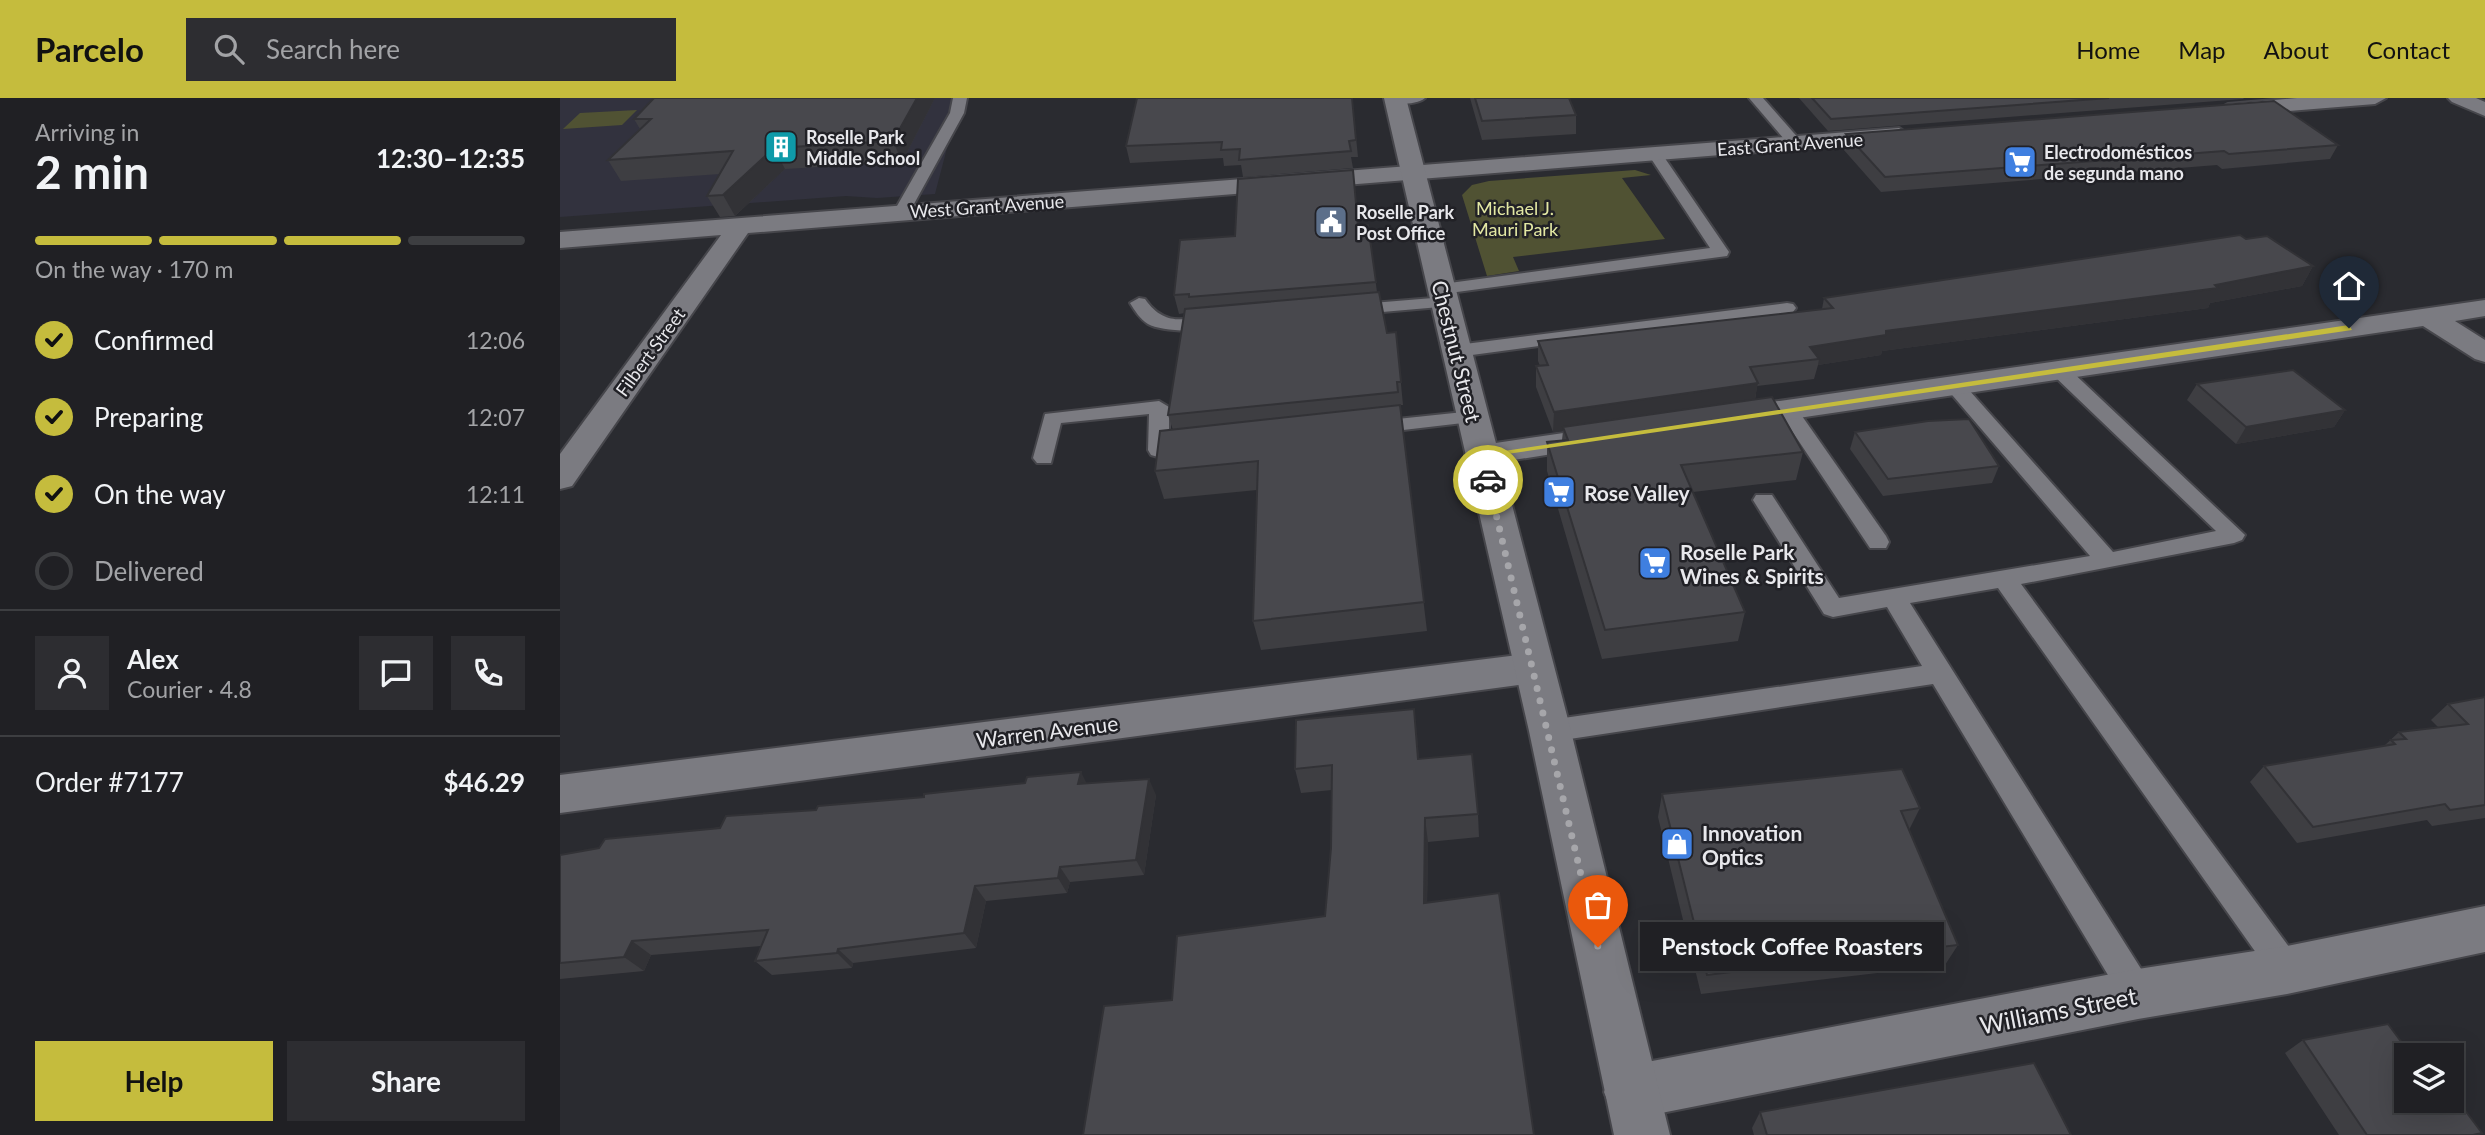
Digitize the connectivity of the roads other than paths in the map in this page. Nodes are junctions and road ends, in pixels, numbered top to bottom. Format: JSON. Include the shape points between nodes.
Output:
{"nodes":[{"id":1,"x":960,"y":98,"type":"edge"},
{"id":2,"x":1756,"y":98,"type":"edge"},
{"id":3,"x":2375,"y":98,"type":"edge"},
{"id":4,"x":2459,"y":98,"type":"edge"},
{"id":5,"x":1403,"y":99,"type":"edge"},
{"id":6,"x":2309,"y":100,"type":"edge"},
{"id":7,"x":2485,"y":110,"type":"edge"},
{"id":8,"x":2204,"y":111,"type":"edge"},
{"id":9,"x":1918,"y":134,"type":"edge"},
{"id":10,"x":1796,"y":143,"type":"junction"},
{"id":11,"x":1655,"y":154,"type":"junction"},
{"id":12,"x":1413,"y":173,"type":"junction"},
{"id":13,"x":901,"y":213,"type":"junction"},
{"id":14,"x":741,"y":225,"type":"junction"},
{"id":15,"x":560,"y":240,"type":"edge"},
{"id":16,"x":1443,"y":295,"type":"junction"},
{"id":17,"x":1139,"y":303,"type":"dead end"},
{"id":18,"x":2485,"y":307,"type":"edge"},
{"id":19,"x":1787,"y":308,"type":"dead end"},
{"id":20,"x":1333,"y":312,"type":"edge"},
{"id":21,"x":2428,"y":316,"type":"junction"},
{"id":22,"x":1236,"y":320,"type":"edge"},
{"id":23,"x":1457,"y":351,"type":"junction"},
{"id":24,"x":2485,"y":354,"type":"edge"},
{"id":25,"x":2059,"y":370,"type":"junction"},
{"id":26,"x":1954,"y":385,"type":"junction"},
{"id":27,"x":1788,"y":410,"type":"junction"},
{"id":28,"x":1473,"y":417,"type":"junction"},
{"id":29,"x":1695,"y":424,"type":"edge"},
{"id":30,"x":1349,"y":430,"type":"edge"},
{"id":31,"x":1629,"y":433,"type":"edge"},
{"id":32,"x":1212,"y":444,"type":"edge"},
{"id":33,"x":1482,"y":455,"type":"junction"},
{"id":34,"x":1044,"y":458,"type":"dead end"},
{"id":35,"x":560,"y":478,"type":"edge"},
{"id":36,"x":1764,"y":500,"type":"dead end"},
{"id":37,"x":1878,"y":542,"type":"dead end"},
{"id":38,"x":2108,"y":561,"type":"junction"},
{"id":39,"x":2004,"y":579,"type":"junction"},
{"id":40,"x":1894,"y":598,"type":"junction"},
{"id":41,"x":1534,"y":668,"type":"junction"},
{"id":42,"x":1940,"y":673,"type":"junction"},
{"id":43,"x":1549,"y":731,"type":"junction"},
{"id":44,"x":560,"y":794,"type":"edge"},
{"id":45,"x":2485,"y":929,"type":"edge"},
{"id":46,"x":2287,"y":970,"type":"junction"},
{"id":47,"x":2138,"y":994,"type":"junction"},
{"id":48,"x":1637,"y":1114,"type":"edge"}],
"edges":[{"from":1,"to":13,"type":"lane","via":[[957,113]]},
{"from":2,"to":10,"type":"lane"},
{"from":3,"to":6,"type":"street"},
{"from":4,"to":7,"type":"street"},
{"from":5,"to":12,"type":"street","name":"Chestnut Street"},
{"from":6,"to":8,"type":"street"},
{"from":9,"to":10,"type":"street","name":"East Grant Avenue"},
{"from":10,"to":11,"type":"street","name":"East Grant Avenue"},
{"from":11,"to":12,"type":"street","name":"East Grant Avenue"},
{"from":11,"to":16,"type":"lane","via":[[1721,252]]},
{"from":12,"to":13,"type":"street","name":"West Grant Avenue"},
{"from":12,"to":16,"type":"street","name":"Chestnut Street"},
{"from":13,"to":14,"type":"street","name":"West Grant Avenue"},
{"from":14,"to":15,"type":"street","name":"West Grant Avenue"},
{"from":14,"to":35,"type":"street","name":"Filbert Street"},
{"from":16,"to":20,"type":"lane"},
{"from":16,"to":23,"type":"street","name":"Chestnut Street"},
{"from":17,"to":22,"type":"lane","via":[[1144,314],[1166,326]]},
{"from":18,"to":21,"type":"street"},
{"from":19,"to":23,"type":"lane"},
{"from":21,"to":24,"type":"street"},
{"from":21,"to":25,"type":"street"},
{"from":23,"to":28,"type":"street","name":"Chestnut Street"},
{"from":25,"to":26,"type":"street"},
{"from":25,"to":38,"type":"lane","via":[[2234,535]]},
{"from":26,"to":27,"type":"street"},
{"from":26,"to":38,"type":"lane"},
{"from":27,"to":29,"type":"street"},
{"from":27,"to":37,"type":"lane"},
{"from":28,"to":30,"type":"lane"},
{"from":28,"to":33,"type":"street","name":"Chestnut Street"},
{"from":31,"to":33,"type":"street"},
{"from":32,"to":34,"type":"lane","via":[[1158,450],[1159,407],[1052,418]]},
{"from":33,"to":41,"type":"street","name":"Chestnut Street"},
{"from":36,"to":40,"type":"lane","via":[[1833,608]]},
{"from":38,"to":39,"type":"lane"},
{"from":39,"to":40,"type":"lane"},
{"from":39,"to":46,"type":"lane"},
{"from":40,"to":42,"type":"lane"},
{"from":41,"to":43,"type":"street","name":"Chestnut Street"},
{"from":41,"to":44,"type":"street","name":"Warren Avenue"},
{"from":42,"to":43,"type":"lane"},
{"from":42,"to":47,"type":"lane"},
{"from":43,"to":48,"type":"street","name":"Chestnut Street"},
{"from":45,"to":46,"type":"street","name":"Williams Street"},
{"from":46,"to":47,"type":"street","name":"Williams Street"},
{"from":47,"to":48,"type":"street","name":"Williams Street"}]}
